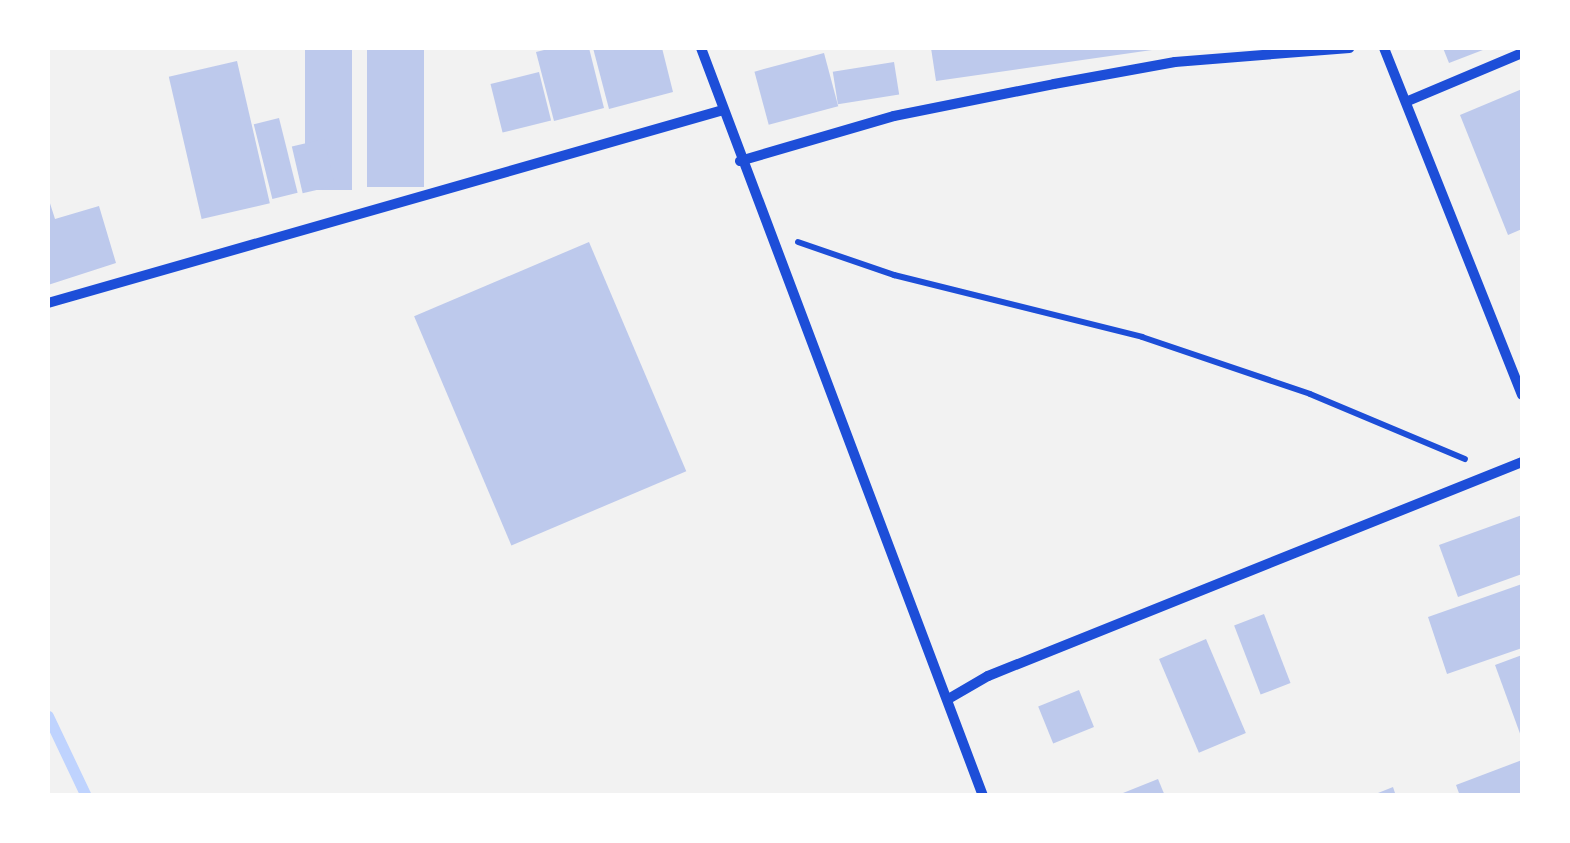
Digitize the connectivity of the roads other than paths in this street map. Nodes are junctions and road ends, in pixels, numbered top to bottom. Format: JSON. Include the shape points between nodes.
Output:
{"nodes":[{"id":1,"x":701,"y":48,"type":"edge"},
{"id":2,"x":1349,"y":48,"type":"edge"},
{"id":3,"x":1384,"y":48,"type":"edge"},
{"id":4,"x":1522,"y":52,"type":"edge"},
{"id":5,"x":1408,"y":101,"type":"junction"},
{"id":6,"x":720,"y":110,"type":"junction"},
{"id":7,"x":740,"y":161,"type":"junction"},
{"id":8,"x":48,"y":304,"type":"edge"},
{"id":9,"x":1522,"y":394,"type":"edge"},
{"id":10,"x":1522,"y":462,"type":"edge"},
{"id":11,"x":950,"y":698,"type":"junction"},
{"id":12,"x":983,"y":796,"type":"edge"}],
"edges":[{"from":1,"to":6,"type":"street"},
{"from":2,"to":7,"type":"street","via":[[1174,62],[1054,84],[894,116]]},
{"from":3,"to":5,"type":"street"},
{"from":4,"to":5,"type":"street"},
{"from":5,"to":9,"type":"street"},
{"from":6,"to":7,"type":"street"},
{"from":6,"to":8,"type":"street"},
{"from":7,"to":11,"type":"street"},
{"from":10,"to":11,"type":"street","via":[[988,676]]},
{"from":11,"to":12,"type":"street"}]}
